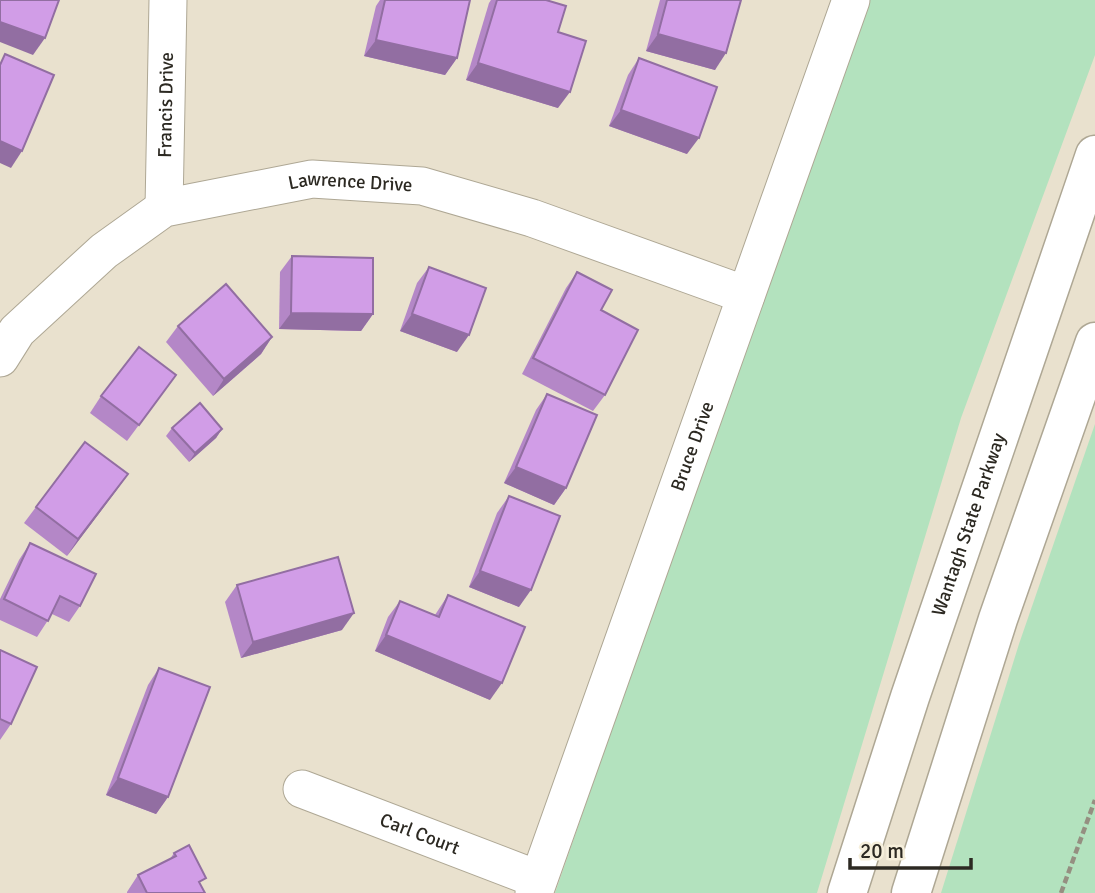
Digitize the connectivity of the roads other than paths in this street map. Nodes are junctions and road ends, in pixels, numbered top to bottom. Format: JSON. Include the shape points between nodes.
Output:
{"nodes":[{"id":1,"x":168,"y":0,"type":"edge"},
{"id":2,"x":850,"y":0,"type":"edge"},
{"id":3,"x":1095,"y":155,"type":"edge"},
{"id":4,"x":164,"y":208,"type":"junction"},
{"id":5,"x":746,"y":295,"type":"junction"},
{"id":6,"x":1095,"y":342,"type":"edge"},
{"id":7,"x":0,"y":358,"type":"edge"},
{"id":8,"x":302,"y":789,"type":"dead end"},
{"id":9,"x":535,"y":886,"type":"edge"},
{"id":10,"x":846,"y":893,"type":"edge"},
{"id":11,"x":911,"y":893,"type":"edge"}],
"edges":[{"from":1,"to":4,"type":"street","name":"Francis Drive"},
{"from":2,"to":5,"type":"street","name":"Bruce Drive"},
{"from":3,"to":10,"type":"highway","name":"Wantagh State Parkway"},
{"from":4,"to":5,"type":"street","name":"Lawrence Drive","via":[[312,179],[422,186],[532,218]]},
{"from":4,"to":7,"type":"street","name":"Lawrence Drive","via":[[95,260],[18,331]]},
{"from":5,"to":9,"type":"street","name":"Bruce Drive"},
{"from":6,"to":11,"type":"highway","via":[[998,619]]},
{"from":8,"to":9,"type":"street","name":"Carl Court"}]}
